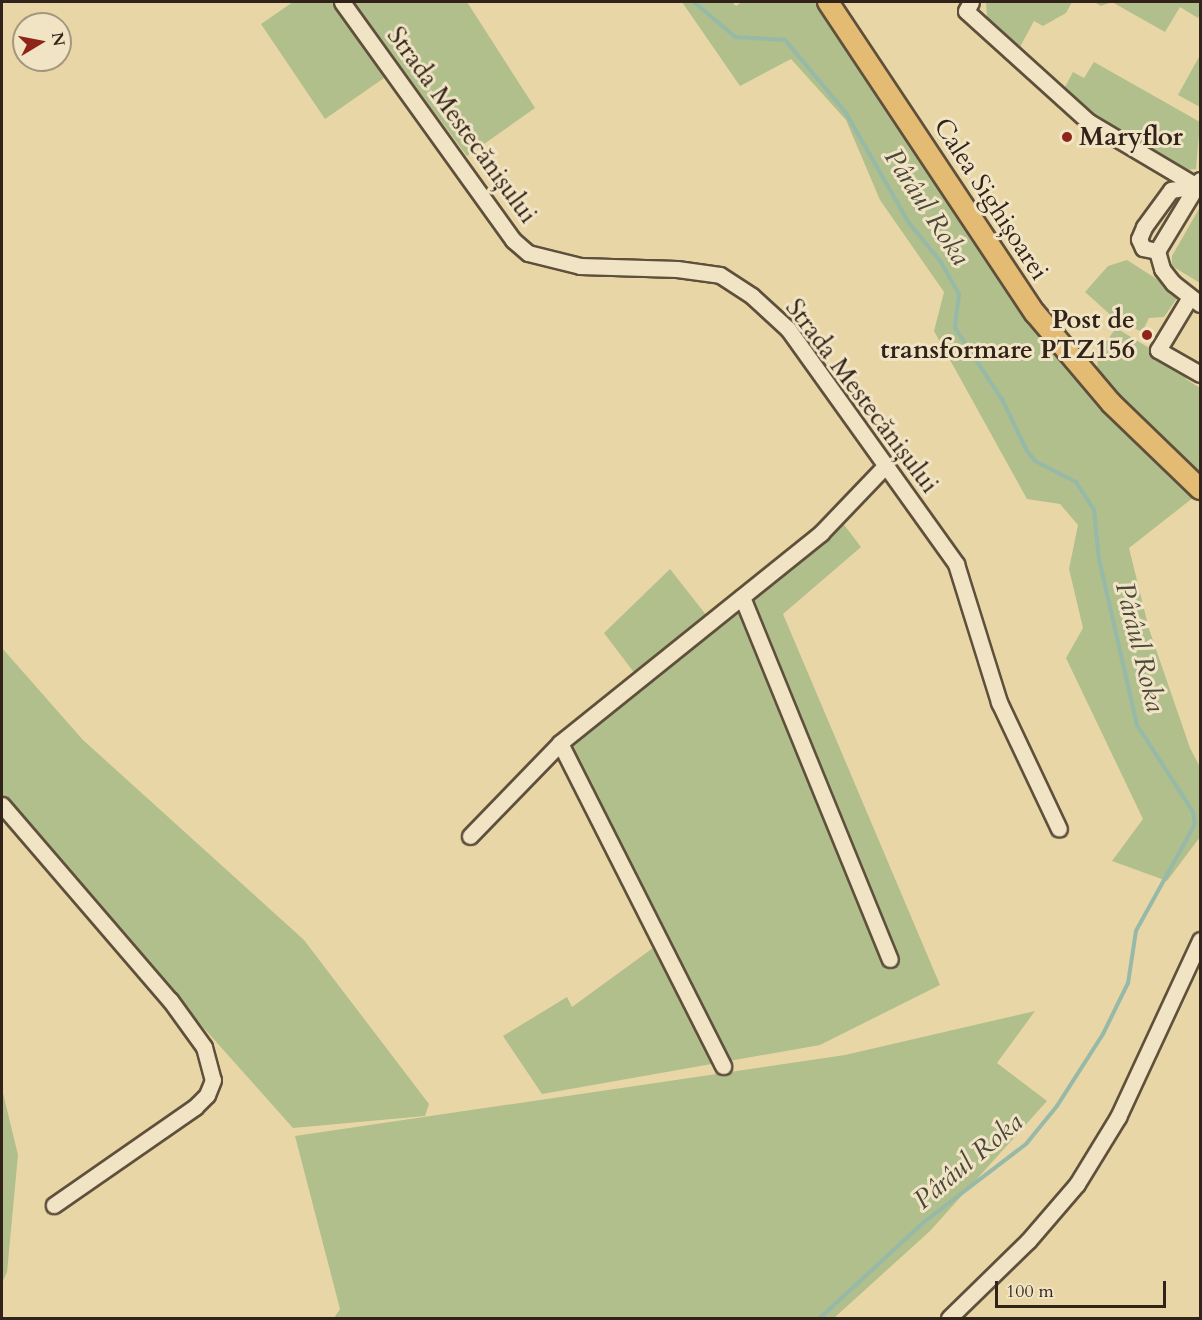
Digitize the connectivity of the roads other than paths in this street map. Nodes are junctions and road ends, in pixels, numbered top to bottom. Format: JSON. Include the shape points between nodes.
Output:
{"nodes":[{"id":1,"x":342,"y":2,"type":"edge"},
{"id":2,"x":828,"y":2,"type":"edge"},
{"id":3,"x":965,"y":5,"type":"edge"},
{"id":4,"x":1199,"y":183,"type":"edge"},
{"id":5,"x":1157,"y":251,"type":"junction"},
{"id":6,"x":1195,"y":300,"type":"edge"},
{"id":7,"x":1200,"y":374,"type":"edge"},
{"id":8,"x":885,"y":466,"type":"junction"},
{"id":9,"x":1200,"y":489,"type":"edge"},
{"id":10,"x":742,"y":597,"type":"junction"},
{"id":11,"x":560,"y":743,"type":"junction"},
{"id":12,"x":2,"y":805,"type":"edge"},
{"id":13,"x":1059,"y":829,"type":"dead end"},
{"id":14,"x":470,"y":836,"type":"dead end"},
{"id":15,"x":1200,"y":940,"type":"edge"},
{"id":16,"x":890,"y":959,"type":"dead end"},
{"id":17,"x":723,"y":1066,"type":"dead end"},
{"id":18,"x":54,"y":1205,"type":"dead end"},
{"id":19,"x":949,"y":1318,"type":"edge"}],
"edges":[{"from":1,"to":8,"type":"street","name":"Strada Mestecănișului","via":[[513,240],[528,252],[580,266],[677,269],[729,280],[788,329]]},
{"from":2,"to":9,"type":"main road","name":"Calea Sighișoarei","via":[[1035,313],[1111,403]]},
{"from":3,"to":4,"type":"street","via":[[1089,122]]},
{"from":4,"to":5,"type":"street"},
{"from":4,"to":5,"type":"street","via":[[1171,190],[1144,227],[1139,239],[1143,248]]},
{"from":5,"to":6,"type":"street","via":[[1162,269]]},
{"from":6,"to":7,"type":"street","via":[[1158,350]]},
{"from":8,"to":10,"type":"street","via":[[842,514]]},
{"from":8,"to":13,"type":"street","name":"Strada Mestecănișului","via":[[956,564],[999,702]]},
{"from":10,"to":11,"type":"street"},
{"from":10,"to":16,"type":"street"},
{"from":11,"to":14,"type":"street"},
{"from":11,"to":17,"type":"street"},
{"from":12,"to":18,"type":"street","via":[[170,1000],[204,1047],[213,1080],[207,1095],[195,1107]]},
{"from":15,"to":19,"type":"street","via":[[1118,1117],[1077,1184],[1028,1242]]}]}
